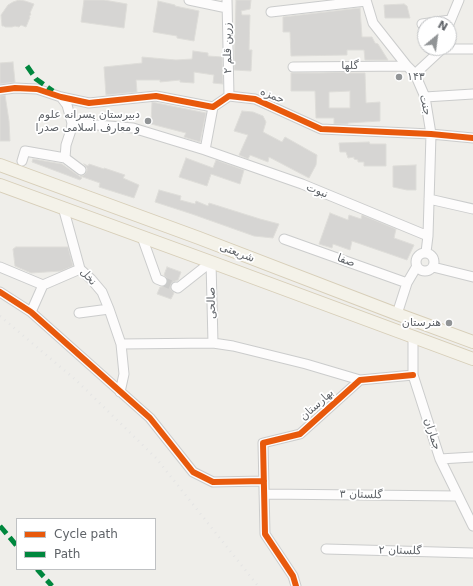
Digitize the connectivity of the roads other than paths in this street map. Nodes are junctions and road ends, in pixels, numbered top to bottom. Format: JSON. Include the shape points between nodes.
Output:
{"nodes":[{"id":1,"x":189,"y":0,"type":"edge"},
{"id":2,"x":366,"y":0,"type":"edge"},
{"id":3,"x":458,"y":0,"type":"edge"},
{"id":4,"x":227,"y":4,"type":"edge"},
{"id":5,"x":270,"y":12,"type":"dead end"},
{"id":6,"x":452,"y":16,"type":"edge"},
{"id":7,"x":457,"y":48,"type":"edge"},
{"id":8,"x":473,"y":49,"type":"edge"},
{"id":9,"x":434,"y":56,"type":"edge"},
{"id":10,"x":407,"y":66,"type":"junction"},
{"id":11,"x":293,"y":67,"type":"dead end"},
{"id":12,"x":415,"y":74,"type":"junction"},
{"id":13,"x":0,"y":90,"type":"edge"},
{"id":14,"x":473,"y":94,"type":"edge"},
{"id":15,"x":229,"y":96,"type":"junction"},
{"id":16,"x":61,"y":97,"type":"junction"},
{"id":17,"x":424,"y":97,"type":"junction"},
{"id":18,"x":213,"y":107,"type":"junction"},
{"id":19,"x":72,"y":123,"type":"junction"},
{"id":20,"x":431,"y":134,"type":"junction"},
{"id":21,"x":473,"y":138,"type":"edge"},
{"id":22,"x":205,"y":150,"type":"junction"},
{"id":23,"x":64,"y":158,"type":"junction"},
{"id":24,"x":22,"y":161,"type":"dead end"},
{"id":25,"x":0,"y":165,"type":"edge"},
{"id":26,"x":81,"y":170,"type":"dead end"},
{"id":27,"x":0,"y":185,"type":"edge"},
{"id":28,"x":429,"y":199,"type":"junction"},
{"id":29,"x":63,"y":208,"type":"junction"},
{"id":30,"x":473,"y":210,"type":"edge"},
{"id":31,"x":428,"y":236,"type":"junction"},
{"id":32,"x":142,"y":237,"type":"junction"},
{"id":33,"x":284,"y":239,"type":"dead end"},
{"id":34,"x":426,"y":252,"type":"junction"},
{"id":35,"x":211,"y":262,"type":"junction"},
{"id":36,"x":417,"y":266,"type":"junction"},
{"id":37,"x":0,"y":267,"type":"edge"},
{"id":38,"x":433,"y":267,"type":"junction"},
{"id":39,"x":80,"y":270,"type":"junction"},
{"id":40,"x":473,"y":277,"type":"edge"},
{"id":41,"x":162,"y":281,"type":"tunnel mouth"},
{"id":42,"x":407,"y":283,"type":"junction"},
{"id":43,"x":43,"y":285,"type":"junction"},
{"id":44,"x":176,"y":287,"type":"dead end"},
{"id":45,"x":0,"y":292,"type":"edge"},
{"id":46,"x":109,"y":309,"type":"junction"},
{"id":47,"x":31,"y":312,"type":"junction"},
{"id":48,"x":79,"y":313,"type":"dead end"},
{"id":49,"x":397,"y":314,"type":"junction"},
{"id":50,"x":413,"y":337,"type":"junction"},
{"id":51,"x":473,"y":342,"type":"edge"},
{"id":52,"x":213,"y":343,"type":"junction"},
{"id":53,"x":121,"y":344,"type":"junction"},
{"id":54,"x":473,"y":359,"type":"edge"},
{"id":55,"x":413,"y":375,"type":"junction"},
{"id":56,"x":360,"y":380,"type":"junction"},
{"id":57,"x":120,"y":392,"type":"junction"},
{"id":58,"x":473,"y":457,"type":"edge"},
{"id":59,"x":440,"y":459,"type":"junction"},
{"id":60,"x":264,"y":481,"type":"junction"},
{"id":61,"x":264,"y":494,"type":"junction"},
{"id":62,"x":458,"y":496,"type":"junction"},
{"id":63,"x":473,"y":526,"type":"edge"},
{"id":64,"x":326,"y":549,"type":"dead end"},
{"id":65,"x":473,"y":553,"type":"edge"},
{"id":66,"x":296,"y":586,"type":"edge"}],
"edges":[{"from":1,"to":4,"type":"street"},
{"from":2,"to":5,"type":"street"},
{"from":2,"to":10,"type":"street","name":"جنت","via":[[373,23]]},
{"from":3,"to":6,"type":"street"},
{"from":4,"to":15,"type":"street","name":"زرین قلم ۲"},
{"from":7,"to":8,"type":"street"},
{"from":9,"to":12,"type":"street"},
{"from":10,"to":11,"type":"street","name":"گلها"},
{"from":10,"to":12,"type":"street","name":"جنت"},
{"from":12,"to":17,"type":"street","name":"جنت"},
{"from":13,"to":16,"type":"street","via":[[37,89]]},
{"from":14,"to":17,"type":"street"},
{"from":15,"to":18,"type":"street"},
{"from":15,"to":20,"type":"street","name":"حمزه","via":[[255,99],[321,129]]},
{"from":16,"to":18,"type":"street","via":[[89,102],[156,96]]},
{"from":16,"to":19,"type":"street","via":[[67,105]]},
{"from":17,"to":20,"type":"street","name":"جنت"},
{"from":18,"to":22,"type":"street"},
{"from":19,"to":22,"type":"street","name":"نبوت","via":[[133,128]]},
{"from":19,"to":23,"type":"street"},
{"from":20,"to":21,"type":"street","name":"حمزه"},
{"from":20,"to":28,"type":"street","name":"جنت"},
{"from":22,"to":31,"type":"street","name":"نبوت","via":[[302,184]]},
{"from":23,"to":24,"type":"street","via":[[25,151]]},
{"from":23,"to":26,"type":"street"},
{"from":25,"to":49,"type":"main road","name":"شریعتی"},
{"from":27,"to":29,"type":"main road","name":"شریعتی"},
{"from":28,"to":30,"type":"street"},
{"from":28,"to":31,"type":"street","name":"جنت"},
{"from":29,"to":32,"type":"main road","name":"شریعتی"},
{"from":29,"to":39,"type":"street","name":"نخل"},
{"from":31,"to":34,"type":"street","name":"جنت"},
{"from":32,"to":35,"type":"main road","name":"شریعتی"},
{"from":32,"to":41,"type":"street","via":[[157,279]]},
{"from":33,"to":42,"type":"street","name":"صفا"},
{"from":34,"to":36,"type":"street","via":[[418,255]]},
{"from":34,"to":38,"type":"street","via":[[434,258]]},
{"from":35,"to":44,"type":"street"},
{"from":35,"to":50,"type":"main road","name":"شریعتی"},
{"from":35,"to":52,"type":"street","name":"صالحی"},
{"from":36,"to":38,"type":"street","via":[[424,271],[429,271]]},
{"from":36,"to":42,"type":"street"},
{"from":37,"to":43,"type":"street"},
{"from":38,"to":40,"type":"street"},
{"from":39,"to":43,"type":"street"},
{"from":39,"to":46,"type":"street","name":"نخل","via":[[102,292]]},
{"from":42,"to":49,"type":"street"},
{"from":43,"to":47,"type":"street"},
{"from":45,"to":47,"type":"street"},
{"from":46,"to":48,"type":"street"},
{"from":46,"to":53,"type":"street","name":"نخل"},
{"from":47,"to":57,"type":"street"},
{"from":49,"to":51,"type":"main road","name":"شریعتی"},
{"from":50,"to":54,"type":"main road","name":"شریعتی"},
{"from":50,"to":55,"type":"street","name":"جماران"},
{"from":52,"to":53,"type":"street"},
{"from":52,"to":56,"type":"street","via":[[306,364]]},
{"from":53,"to":57,"type":"street","name":"نخل","via":[[124,374]]},
{"from":55,"to":56,"type":"street"},
{"from":55,"to":59,"type":"street","name":"جماران"},
{"from":56,"to":60,"type":"street","name":"بهارستان","via":[[300,434],[263,443]]},
{"from":57,"to":60,"type":"street","via":[[150,418],[193,472],[213,482]]},
{"from":58,"to":59,"type":"street"},
{"from":59,"to":62,"type":"street","name":"جماران"},
{"from":60,"to":61,"type":"street","name":"بهارستان"},
{"from":61,"to":62,"type":"street","name":"گلستان ۳"},
{"from":61,"to":66,"type":"street","name":"بهارستان","via":[[265,534],[293,576]]},
{"from":62,"to":63,"type":"street","name":"جماران"},
{"from":64,"to":65,"type":"street","name":"گلستان ۲"}]}
